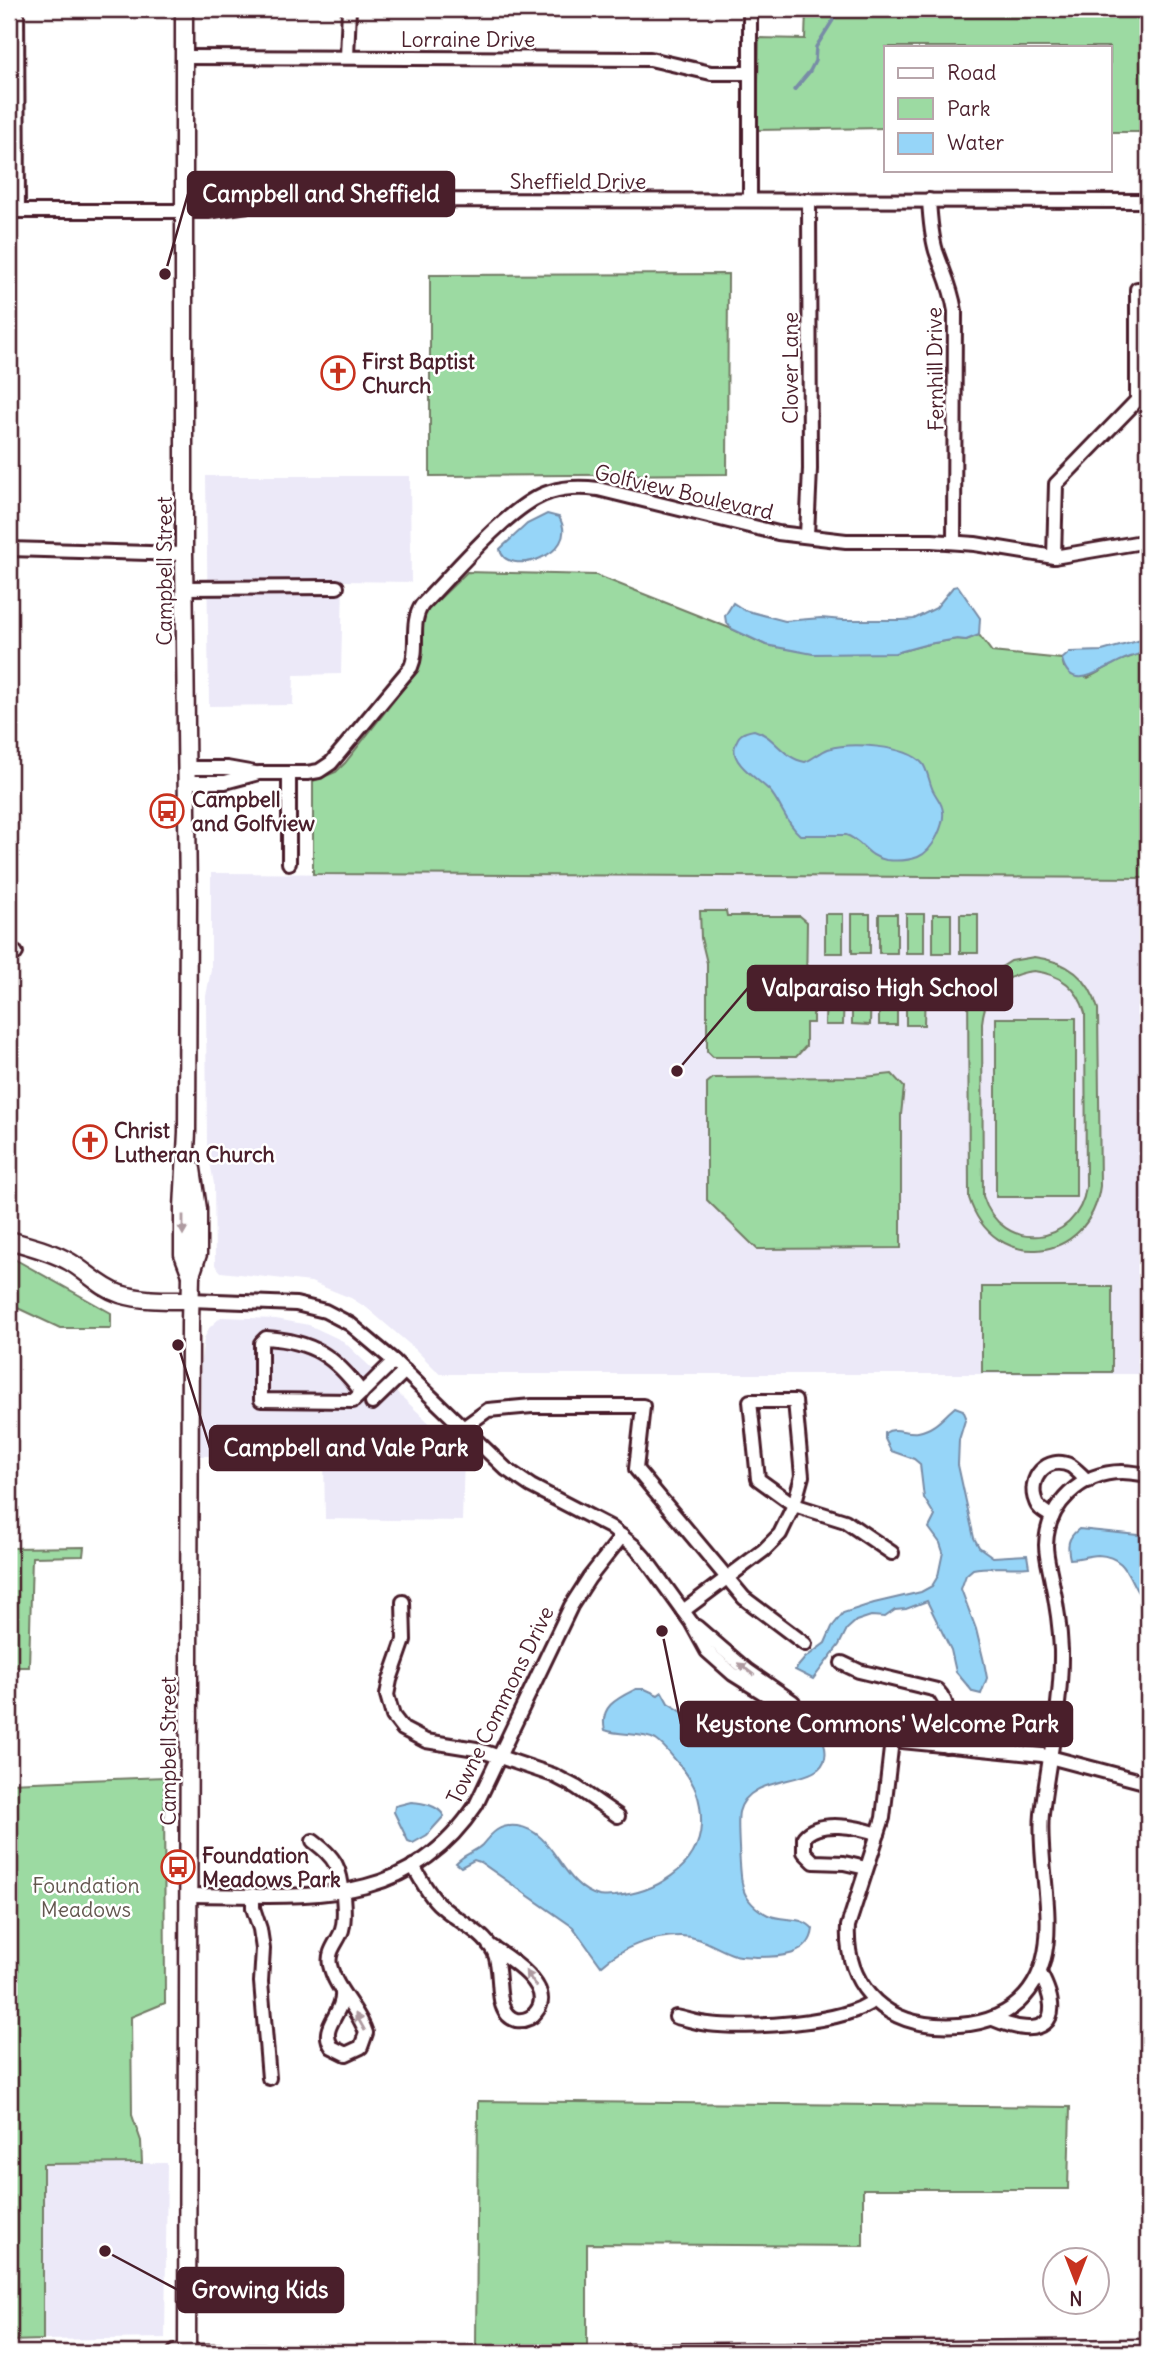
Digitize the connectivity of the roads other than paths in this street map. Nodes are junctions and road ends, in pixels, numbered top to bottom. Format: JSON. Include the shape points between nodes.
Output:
{"nodes":[{"id":1,"x":17,"y":9,"type":"edge"},
{"id":2,"x":184,"y":9,"type":"edge"},
{"id":3,"x":349,"y":9,"type":"edge"},
{"id":4,"x":750,"y":9,"type":"edge"},
{"id":5,"x":13,"y":56,"type":"edge"},
{"id":6,"x":184,"y":57,"type":"junction"},
{"id":7,"x":347,"y":57,"type":"junction"},
{"id":8,"x":749,"y":73,"type":"junction"},
{"id":9,"x":750,"y":200,"type":"junction"},
{"id":10,"x":809,"y":200,"type":"junction"},
{"id":11,"x":929,"y":200,"type":"junction"},
{"id":12,"x":1148,"y":201,"type":"edge"},
{"id":13,"x":13,"y":211,"type":"edge"},
{"id":14,"x":183,"y":211,"type":"junction"},
{"id":15,"x":1148,"y":289,"type":"edge"},
{"id":16,"x":1148,"y":388,"type":"edge"},
{"id":17,"x":1137,"y":399,"type":"junction"},
{"id":18,"x":807,"y":535,"type":"junction"},
{"id":19,"x":1148,"y":541,"type":"edge"},
{"id":20,"x":954,"y":542,"type":"junction"},
{"id":21,"x":9,"y":550,"type":"edge"},
{"id":22,"x":184,"y":554,"type":"junction"},
{"id":23,"x":1054,"y":557,"type":"junction"},
{"id":24,"x":337,"y":587,"type":"dead end"},
{"id":25,"x":185,"y":588,"type":"junction"},
{"id":26,"x":289,"y":773,"type":"junction"},
{"id":27,"x":186,"y":775,"type":"junction"},
{"id":28,"x":289,"y":863,"type":"dead end"},
{"id":29,"x":9,"y":1240,"type":"edge"},
{"id":30,"x":190,"y":1300,"type":"junction"},
{"id":31,"x":394,"y":1361,"type":"junction"},
{"id":32,"x":405,"y":1371,"type":"junction"},
{"id":33,"x":362,"y":1393,"type":"junction"},
{"id":34,"x":372,"y":1403,"type":"dead end"},
{"id":35,"x":463,"y":1428,"type":"junction"},
{"id":36,"x":1148,"y":1475,"type":"edge"},
{"id":37,"x":1088,"y":1481,"type":"junction"},
{"id":38,"x":794,"y":1505,"type":"junction"},
{"id":39,"x":1052,"y":1517,"type":"junction"},
{"id":40,"x":622,"y":1536,"type":"junction"},
{"id":41,"x":892,"y":1553,"type":"dead end"},
{"id":42,"x":728,"y":1578,"type":"junction"},
{"id":43,"x":403,"y":1602,"type":"dead end"},
{"id":44,"x":687,"y":1616,"type":"junction"},
{"id":45,"x":805,"y":1644,"type":"dead end"},
{"id":46,"x":842,"y":1663,"type":"dead end"},
{"id":47,"x":892,"y":1740,"type":"junction"},
{"id":48,"x":946,"y":1746,"type":"junction"},
{"id":49,"x":1050,"y":1756,"type":"junction"},
{"id":50,"x":499,"y":1757,"type":"junction"},
{"id":51,"x":1148,"y":1783,"type":"edge"},
{"id":52,"x":618,"y":1816,"type":"dead end"},
{"id":53,"x":878,"y":1834,"type":"junction"},
{"id":54,"x":313,"y":1841,"type":"dead end"},
{"id":55,"x":413,"y":1866,"type":"junction"},
{"id":56,"x":866,"y":1868,"type":"junction"},
{"id":57,"x":341,"y":1893,"type":"junction"},
{"id":58,"x":190,"y":1895,"type":"junction"},
{"id":59,"x":253,"y":1895,"type":"junction"},
{"id":60,"x":489,"y":1945,"type":"junction"},
{"id":61,"x":1040,"y":1973,"type":"junction"},
{"id":62,"x":342,"y":1993,"type":"junction"},
{"id":63,"x":874,"y":2000,"type":"junction"},
{"id":64,"x":676,"y":2017,"type":"dead end"},
{"id":65,"x":993,"y":2019,"type":"junction"},
{"id":66,"x":269,"y":2078,"type":"dead end"},
{"id":67,"x":1148,"y":2348,"type":"edge"},
{"id":68,"x":1120,"y":2351,"type":"edge"},
{"id":69,"x":176,"y":2353,"type":"edge"},
{"id":70,"x":187,"y":2353,"type":"edge"},
{"id":71,"x":264,"y":2353,"type":"edge"},
{"id":72,"x":628,"y":2353,"type":"edge"}],
"edges":[{"from":1,"to":5,"type":"street"},
{"from":2,"to":6,"type":"main road","name":"Campbell Street"},
{"from":3,"to":7,"type":"street"},
{"from":4,"to":8,"type":"street"},
{"from":5,"to":13,"type":"street"},
{"from":6,"to":7,"type":"street","name":"Lorraine Drive"},
{"from":6,"to":14,"type":"main road","name":"Campbell Street"},
{"from":7,"to":8,"type":"street","name":"Lorraine Drive","via":[[650,59],[711,73]]},
{"from":8,"to":9,"type":"street"},
{"from":9,"to":10,"type":"street","name":"Sheffield Drive"},
{"from":9,"to":14,"type":"street","name":"Sheffield Drive","via":[[281,200]]},
{"from":10,"to":11,"type":"street","name":"Sheffield Drive"},
{"from":10,"to":18,"type":"street","name":"Clover Lane"},
{"from":11,"to":12,"type":"street","name":"Sheffield Drive"},
{"from":11,"to":20,"type":"street","name":"Fernhill Drive","via":[[932,235],[955,311]]},
{"from":13,"to":14,"type":"street","name":"Sheffield Drive"},
{"from":14,"to":22,"type":"main road","name":"Campbell Street"},
{"from":15,"to":17,"type":"street","via":[[1137,289]]},
{"from":16,"to":17,"type":"street"},
{"from":17,"to":23,"type":"street","via":[[1056,484]]},
{"from":18,"to":20,"type":"street","name":"Golfview Boulevard","via":[[846,541]]},
{"from":18,"to":26,"type":"street","name":"Golfview Boulevard","via":[[769,531],[598,489],[573,487],[538,496],[509,517],[422,605],[415,622],[411,667],[331,763],[320,771]]},
{"from":19,"to":23,"type":"street","name":"Golfview Boulevard"},
{"from":20,"to":23,"type":"street","name":"Golfview Boulevard"},
{"from":21,"to":22,"type":"street"},
{"from":22,"to":25,"type":"main road","name":"Campbell Street"},
{"from":24,"to":25,"type":"street"},
{"from":25,"to":27,"type":"main road","name":"Campbell Street"},
{"from":26,"to":27,"type":"street","name":"Golfview Boulevard","via":[[258,773],[225,782]]},
{"from":26,"to":28,"type":"street"},
{"from":27,"to":30,"type":"main road","name":"Campbell Street","via":[[187,1132],[198,1209],[198,1254]]},
{"from":29,"to":30,"type":"main road","via":[[69,1262],[119,1293],[150,1300]]},
{"from":30,"to":31,"type":"street","via":[[315,1307],[350,1324]]},
{"from":30,"to":58,"type":"main road","name":"Campbell Street"},
{"from":31,"to":32,"type":"street"},
{"from":31,"to":33,"type":"street"},
{"from":32,"to":34,"type":"street"},
{"from":32,"to":35,"type":"street"},
{"from":33,"to":33,"type":"street","via":[[353,1401],[261,1400],[261,1343],[266,1338],[285,1339],[312,1346],[337,1363]]},
{"from":35,"to":40,"type":"street","via":[[518,1478]]},
{"from":35,"to":42,"type":"street","via":[[488,1410],[643,1406],[636,1469]]},
{"from":36,"to":37,"type":"street","via":[[1121,1472]]},
{"from":37,"to":39,"type":"street","via":[[1066,1496]]},
{"from":37,"to":39,"type":"street","via":[[1071,1466],[1048,1465],[1040,1471],[1033,1491],[1037,1505]]},
{"from":38,"to":38,"type":"street","via":[[758,1479],[750,1401],[795,1401],[802,1476]]},
{"from":38,"to":41,"type":"street","via":[[845,1521]]},
{"from":38,"to":42,"type":"street","via":[[780,1534]]},
{"from":39,"to":49,"type":"street","via":[[1046,1547],[1059,1616],[1061,1660]]},
{"from":40,"to":44,"type":"street","via":[[644,1557]]},
{"from":40,"to":50,"type":"street","name":"Towne Commons Drive","via":[[571,1605]]},
{"from":42,"to":44,"type":"street"},
{"from":42,"to":45,"type":"street","via":[[744,1598]]},
{"from":43,"to":50,"type":"street","via":[[404,1640],[388,1688],[393,1716],[418,1738]]},
{"from":44,"to":47,"type":"street","via":[[748,1671],[802,1708]]},
{"from":46,"to":48,"type":"street","via":[[937,1690],[948,1713]]},
{"from":47,"to":48,"type":"street"},
{"from":47,"to":53,"type":"street"},
{"from":48,"to":49,"type":"street"},
{"from":49,"to":51,"type":"street"},
{"from":49,"to":61,"type":"street","via":[[1042,1824],[1047,1944]]},
{"from":50,"to":52,"type":"street","via":[[567,1782]]},
{"from":50,"to":55,"type":"street","name":"Towne Commons Drive","via":[[467,1819]]},
{"from":53,"to":56,"type":"street"},
{"from":53,"to":56,"type":"street","via":[[855,1828],[821,1828],[804,1838],[804,1852],[814,1862]]},
{"from":54,"to":57,"type":"street","via":[[336,1866]]},
{"from":55,"to":57,"type":"street","name":"Towne Commons Drive"},
{"from":55,"to":60,"type":"street","via":[[436,1902]]},
{"from":56,"to":63,"type":"street","via":[[849,1918],[848,1945],[854,1972]]},
{"from":57,"to":59,"type":"street","name":"Towne Commons Drive"},
{"from":57,"to":62,"type":"street","via":[[344,1921],[330,1961]]},
{"from":58,"to":59,"type":"street","name":"Towne Commons Drive"},
{"from":58,"to":70,"type":"main road","name":"Campbell Street"},
{"from":59,"to":66,"type":"street","via":[[262,1939]]},
{"from":60,"to":60,"type":"street","one_way":true,"via":[[498,1964],[505,2013],[516,2021],[529,2018],[538,2010],[537,1987],[525,1970]]},
{"from":61,"to":65,"type":"street","via":[[1026,1996]]},
{"from":61,"to":65,"type":"street","via":[[1052,2008],[1042,2025],[1021,2029]]},
{"from":62,"to":62,"type":"street","one_way":true,"via":[[342,2006],[327,2037],[332,2047],[346,2054],[361,2047],[366,2033]]},
{"from":63,"to":64,"type":"street","via":[[856,2011],[796,2022],[714,2024]]},
{"from":63,"to":65,"type":"street","via":[[898,2017],[917,2023],[960,2025]]},
{"from":67,"to":68,"type":"main road"},
{"from":68,"to":72,"type":"main road"},
{"from":69,"to":70,"type":"main road"},
{"from":70,"to":71,"type":"main road"}]}
